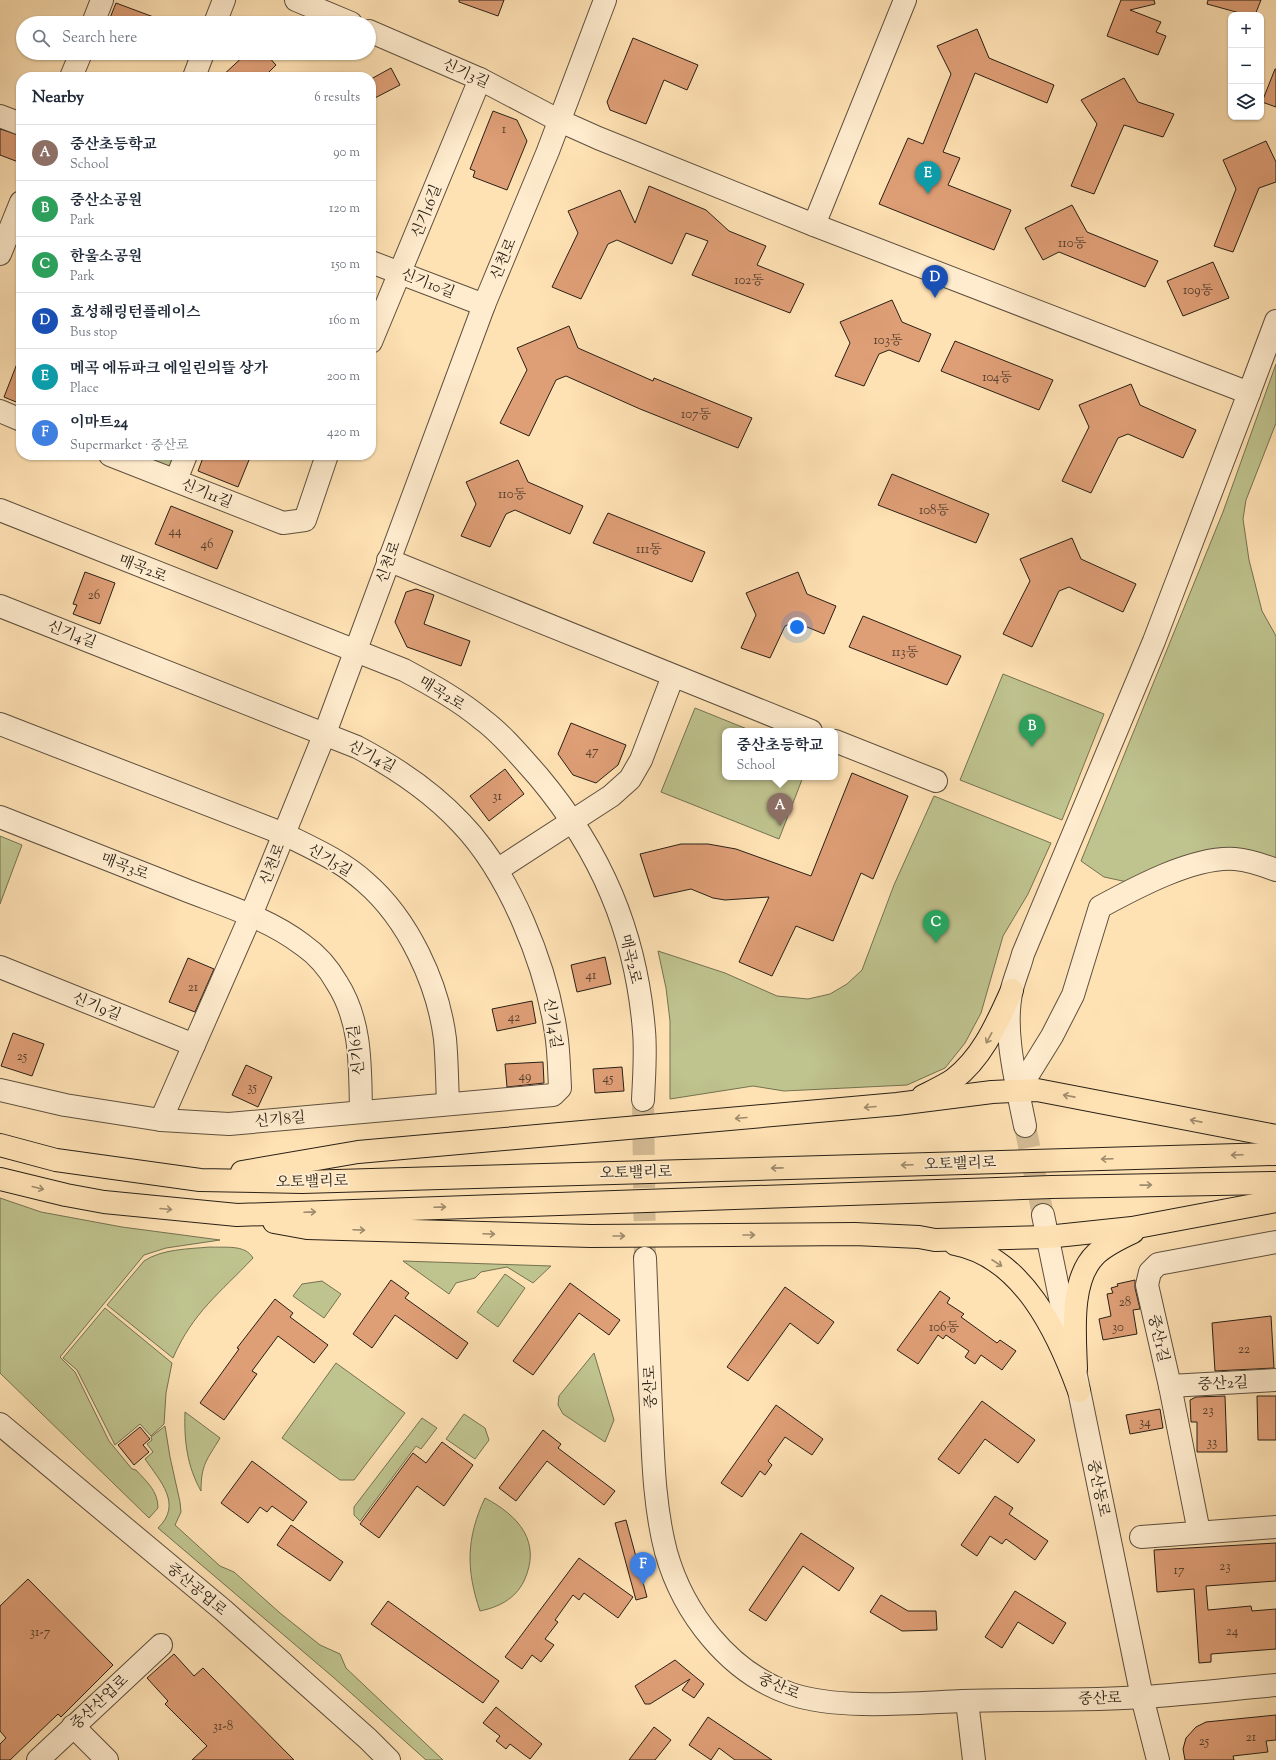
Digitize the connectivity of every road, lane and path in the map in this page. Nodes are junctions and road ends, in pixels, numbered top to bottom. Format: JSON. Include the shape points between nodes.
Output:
{"nodes":[{"id":1,"x":102,"y":0,"type":"edge"},
{"id":2,"x":224,"y":0,"type":"edge"},
{"id":3,"x":298,"y":0,"type":"edge"},
{"id":4,"x":605,"y":0,"type":"edge"},
{"id":5,"x":904,"y":0,"type":"edge"},
{"id":6,"x":95,"y":16,"type":"edge"},
{"id":7,"x":218,"y":16,"type":"edge"},
{"id":8,"x":335,"y":16,"type":"edge"},
{"id":9,"x":376,"y":34,"type":"edge"},
{"id":10,"x":78,"y":60,"type":"edge"},
{"id":11,"x":200,"y":60,"type":"edge"},
{"id":12,"x":73,"y":72,"type":"edge"},
{"id":13,"x":196,"y":72,"type":"edge"},
{"id":14,"x":480,"y":79,"type":"junction"},
{"id":15,"x":0,"y":116,"type":"edge"},
{"id":16,"x":16,"y":122,"type":"edge"},
{"id":17,"x":560,"y":122,"type":"junction"},
{"id":18,"x":16,"y":214,"type":"edge"},
{"id":19,"x":814,"y":225,"type":"junction"},
{"id":20,"x":0,"y":254,"type":"edge"},
{"id":21,"x":376,"y":264,"type":"edge"},
{"id":22,"x":401,"y":273,"type":"junction"},
{"id":23,"x":484,"y":305,"type":"junction"},
{"id":24,"x":1276,"y":321,"type":"edge"},
{"id":25,"x":376,"y":330,"type":"edge"},
{"id":26,"x":1249,"y":393,"type":"junction"},
{"id":27,"x":0,"y":411,"type":"edge"},
{"id":28,"x":16,"y":418,"type":"edge"},
{"id":29,"x":123,"y":460,"type":"edge"},
{"id":30,"x":184,"y":460,"type":"edge"},
{"id":31,"x":325,"y":460,"type":"edge"},
{"id":32,"x":176,"y":480,"type":"junction"},
{"id":33,"x":0,"y":510,"type":"edge"},
{"id":34,"x":388,"y":560,"type":"junction"},
{"id":35,"x":0,"y":606,"type":"edge"},
{"id":36,"x":354,"y":652,"type":"junction"},
{"id":37,"x":673,"y":676,"type":"junction"},
{"id":38,"x":0,"y":724,"type":"edge"},
{"id":39,"x":803,"y":728,"type":"edge"},
{"id":40,"x":324,"y":733,"type":"junction"},
{"id":41,"x":838,"y":742,"type":"edge"},
{"id":42,"x":936,"y":781,"type":"dead end"},
{"id":43,"x":0,"y":817,"type":"edge"},
{"id":44,"x":572,"y":820,"type":"junction"},
{"id":45,"x":284,"y":834,"type":"junction"},
{"id":46,"x":497,"y":870,"type":"junction"},
{"id":47,"x":1276,"y":870,"type":"edge"},
{"id":48,"x":251,"y":915,"type":"junction"},
{"id":49,"x":0,"y":967,"type":"edge"},
{"id":50,"x":1012,"y":990,"type":"junction"},
{"id":51,"x":194,"y":1045,"type":"junction"},
{"id":52,"x":560,"y":1088,"type":"joint"},
{"id":53,"x":0,"y":1090,"type":"edge"},
{"id":54,"x":1018,"y":1091,"type":"junction"},
{"id":55,"x":643,"y":1100,"type":"tunnel mouth"},
{"id":56,"x":448,"y":1103,"type":"junction"},
{"id":57,"x":897,"y":1104,"type":"junction"},
{"id":58,"x":361,"y":1112,"type":"junction"},
{"id":59,"x":161,"y":1120,"type":"junction"},
{"id":60,"x":1025,"y":1126,"type":"tunnel mouth"},
{"id":61,"x":1276,"y":1136,"type":"edge"},
{"id":62,"x":0,"y":1145,"type":"edge"},
{"id":63,"x":1276,"y":1154,"type":"edge"},
{"id":64,"x":0,"y":1179,"type":"edge"},
{"id":65,"x":200,"y":1180,"type":"junction"},
{"id":66,"x":1276,"y":1183,"type":"edge"},
{"id":67,"x":1276,"y":1201,"type":"edge"},
{"id":68,"x":237,"y":1215,"type":"junction"},
{"id":69,"x":1043,"y":1215,"type":"tunnel mouth"},
{"id":70,"x":1149,"y":1225,"type":"junction"},
{"id":71,"x":1047,"y":1237,"type":"junction"},
{"id":72,"x":934,"y":1240,"type":"junction"},
{"id":73,"x":1276,"y":1242,"type":"edge"},
{"id":74,"x":645,"y":1258,"type":"tunnel mouth"},
{"id":75,"x":1276,"y":1380,"type":"edge"},
{"id":76,"x":1077,"y":1385,"type":"junction"},
{"id":77,"x":1170,"y":1386,"type":"junction"},
{"id":78,"x":0,"y":1424,"type":"edge"},
{"id":79,"x":1276,"y":1527,"type":"edge"},
{"id":80,"x":1200,"y":1532,"type":"junction"},
{"id":81,"x":1141,"y":1537,"type":"dead end"},
{"id":82,"x":161,"y":1645,"type":"dead end"},
{"id":83,"x":1276,"y":1685,"type":"edge"},
{"id":84,"x":1142,"y":1697,"type":"junction"},
{"id":85,"x":967,"y":1701,"type":"junction"},
{"id":86,"x":73,"y":1726,"type":"junction"},
{"id":87,"x":38,"y":1760,"type":"edge"},
{"id":88,"x":107,"y":1760,"type":"edge"},
{"id":89,"x":389,"y":1760,"type":"edge"},
{"id":90,"x":974,"y":1760,"type":"edge"},
{"id":91,"x":1158,"y":1760,"type":"edge"}],
"edges":[{"from":1,"to":6,"type":"street"},
{"from":2,"to":7,"type":"street"},
{"from":3,"to":8,"type":"street"},
{"from":4,"to":17,"type":"street","name":"신천로"},
{"from":5,"to":19,"type":"street"},
{"from":9,"to":14,"type":"street","name":"신기3길"},
{"from":10,"to":12,"type":"street"},
{"from":11,"to":13,"type":"street"},
{"from":14,"to":17,"type":"street","name":"신기3길"},
{"from":14,"to":22,"type":"street","name":"신기16길"},
{"from":15,"to":16,"type":"street"},
{"from":17,"to":19,"type":"street","name":"신기3길"},
{"from":17,"to":23,"type":"street","name":"신천로"},
{"from":18,"to":20,"type":"street"},
{"from":19,"to":26,"type":"street","name":"신기3길"},
{"from":21,"to":22,"type":"street","name":"신기10길"},
{"from":22,"to":23,"type":"street","name":"신기10길"},
{"from":22,"to":25,"type":"street","name":"신기16길"},
{"from":23,"to":34,"type":"street","name":"신천로"},
{"from":24,"to":26,"type":"street"},
{"from":26,"to":50,"type":"street","via":[[1154,641],[1023,954]]},
{"from":27,"to":28,"type":"street"},
{"from":29,"to":32,"type":"street","name":"신기11길"},
{"from":30,"to":32,"type":"street"},
{"from":31,"to":32,"type":"street","name":"신기11길","via":[[305,520],[283,523]]},
{"from":33,"to":36,"type":"street","name":"매곡2로"},
{"from":34,"to":36,"type":"street","name":"신천로"},
{"from":34,"to":37,"type":"street"},
{"from":35,"to":40,"type":"street","name":"신기4길"},
{"from":36,"to":40,"type":"street","name":"신천로"},
{"from":36,"to":44,"type":"street","name":"매곡2로","via":[[404,670],[444,692],[485,721],[523,759]]},
{"from":37,"to":39,"type":"street"},
{"from":37,"to":44,"type":"street","via":[[641,760],[630,779],[610,796]]},
{"from":38,"to":45,"type":"street","name":"신기5길"},
{"from":40,"to":45,"type":"street","name":"신천로"},
{"from":40,"to":46,"type":"street","name":"신기4길","via":[[357,746],[393,766],[427,792],[462,824]]},
{"from":41,"to":42,"type":"street"},
{"from":43,"to":48,"type":"street","name":"매곡3로"},
{"from":44,"to":46,"type":"street"},
{"from":44,"to":55,"type":"street","name":"매곡2로","via":[[600,866],[619,912],[632,954],[644,1031]]},
{"from":45,"to":48,"type":"street","name":"신천로"},
{"from":45,"to":56,"type":"street","name":"신기5길","via":[[329,856],[366,882],[408,933],[424,964],[445,1038]]},
{"from":46,"to":52,"type":"street","name":"신기4길","via":[[529,935],[547,984],[557,1035]]},
{"from":47,"to":54,"type":"street","via":[[1235,859],[1211,860],[1152,880],[1100,907],[1074,995]]},
{"from":48,"to":51,"type":"street","name":"신천로"},
{"from":48,"to":58,"type":"street","name":"신기6길","via":[[303,945],[321,962],[337,983],[350,1008],[357,1031]]},
{"from":49,"to":51,"type":"street","name":"신기9길"},
{"from":50,"to":54,"type":"street","via":[[1009,1019]]},
{"from":50,"to":57,"type":"highway","one_way":true,"via":[[988,1041],[953,1080],[918,1098]]},
{"from":51,"to":59,"type":"street","name":"신천로"},
{"from":52,"to":56,"type":"street","name":"신기8길","via":[[553,1095]]},
{"from":53,"to":59,"type":"street","name":"신기8길","via":[[65,1106]]},
{"from":54,"to":57,"type":"highway"},
{"from":54,"to":60,"type":"street"},
{"from":61,"to":54,"type":"highway","one_way":true,"via":[[1037,1090]]},
{"from":56,"to":58,"type":"street","name":"신기8길"},
{"from":57,"to":65,"type":"highway","one_way":true,"via":[[358,1152]]},
{"from":58,"to":59,"type":"street","name":"신기8길","via":[[229,1124]]},
{"from":62,"to":65,"type":"highway","name":"오토밸리로","via":[[56,1160]]},
{"from":63,"to":65,"type":"highway","name":"오토밸리로","one_way":true,"via":[[302,1182]]},
{"from":64,"to":68,"type":"highway","name":"오토밸리로","one_way":true,"via":[[104,1202]]},
{"from":68,"to":66,"type":"highway","name":"오토밸리로","one_way":true,"via":[[1051,1187]]},
{"from":67,"to":70,"type":"highway"},
{"from":68,"to":72,"type":"highway","one_way":true,"via":[[315,1228],[591,1236],[855,1234]]},
{"from":69,"to":71,"type":"street","name":"중산동로"},
{"from":70,"to":71,"type":"highway"},
{"from":70,"to":76,"type":"highway","via":[[1110,1243],[1086,1267],[1075,1310]]},
{"from":71,"to":72,"type":"highway"},
{"from":71,"to":76,"type":"street","name":"중산동로"},
{"from":72,"to":76,"type":"highway","one_way":true,"via":[[978,1251],[1005,1268],[1026,1289],[1049,1321]]},
{"from":73,"to":77,"type":"street","name":"중산1길","via":[[1158,1264],[1150,1272],[1147,1286]]},
{"from":74,"to":85,"type":"street","name":"중산로","via":[[652,1429],[660,1520],[667,1553],[678,1583],[695,1615],[713,1640],[758,1680],[792,1694],[831,1702],[878,1704]]},
{"from":75,"to":77,"type":"street","name":"중산2길"},
{"from":76,"to":84,"type":"street","name":"중산동로"},
{"from":77,"to":80,"type":"street","name":"중산1길"},
{"from":78,"to":89,"type":"street","name":"중산공업로","via":[[223,1610]]},
{"from":79,"to":80,"type":"street"},
{"from":80,"to":81,"type":"street"},
{"from":82,"to":86,"type":"street","name":"중산산업로"},
{"from":83,"to":84,"type":"street","name":"중산로"},
{"from":84,"to":85,"type":"street","name":"중산로"},
{"from":84,"to":91,"type":"street","name":"중산동로"},
{"from":85,"to":90,"type":"street"},
{"from":86,"to":87,"type":"street","name":"중산산업로"},
{"from":86,"to":88,"type":"street"}]}
